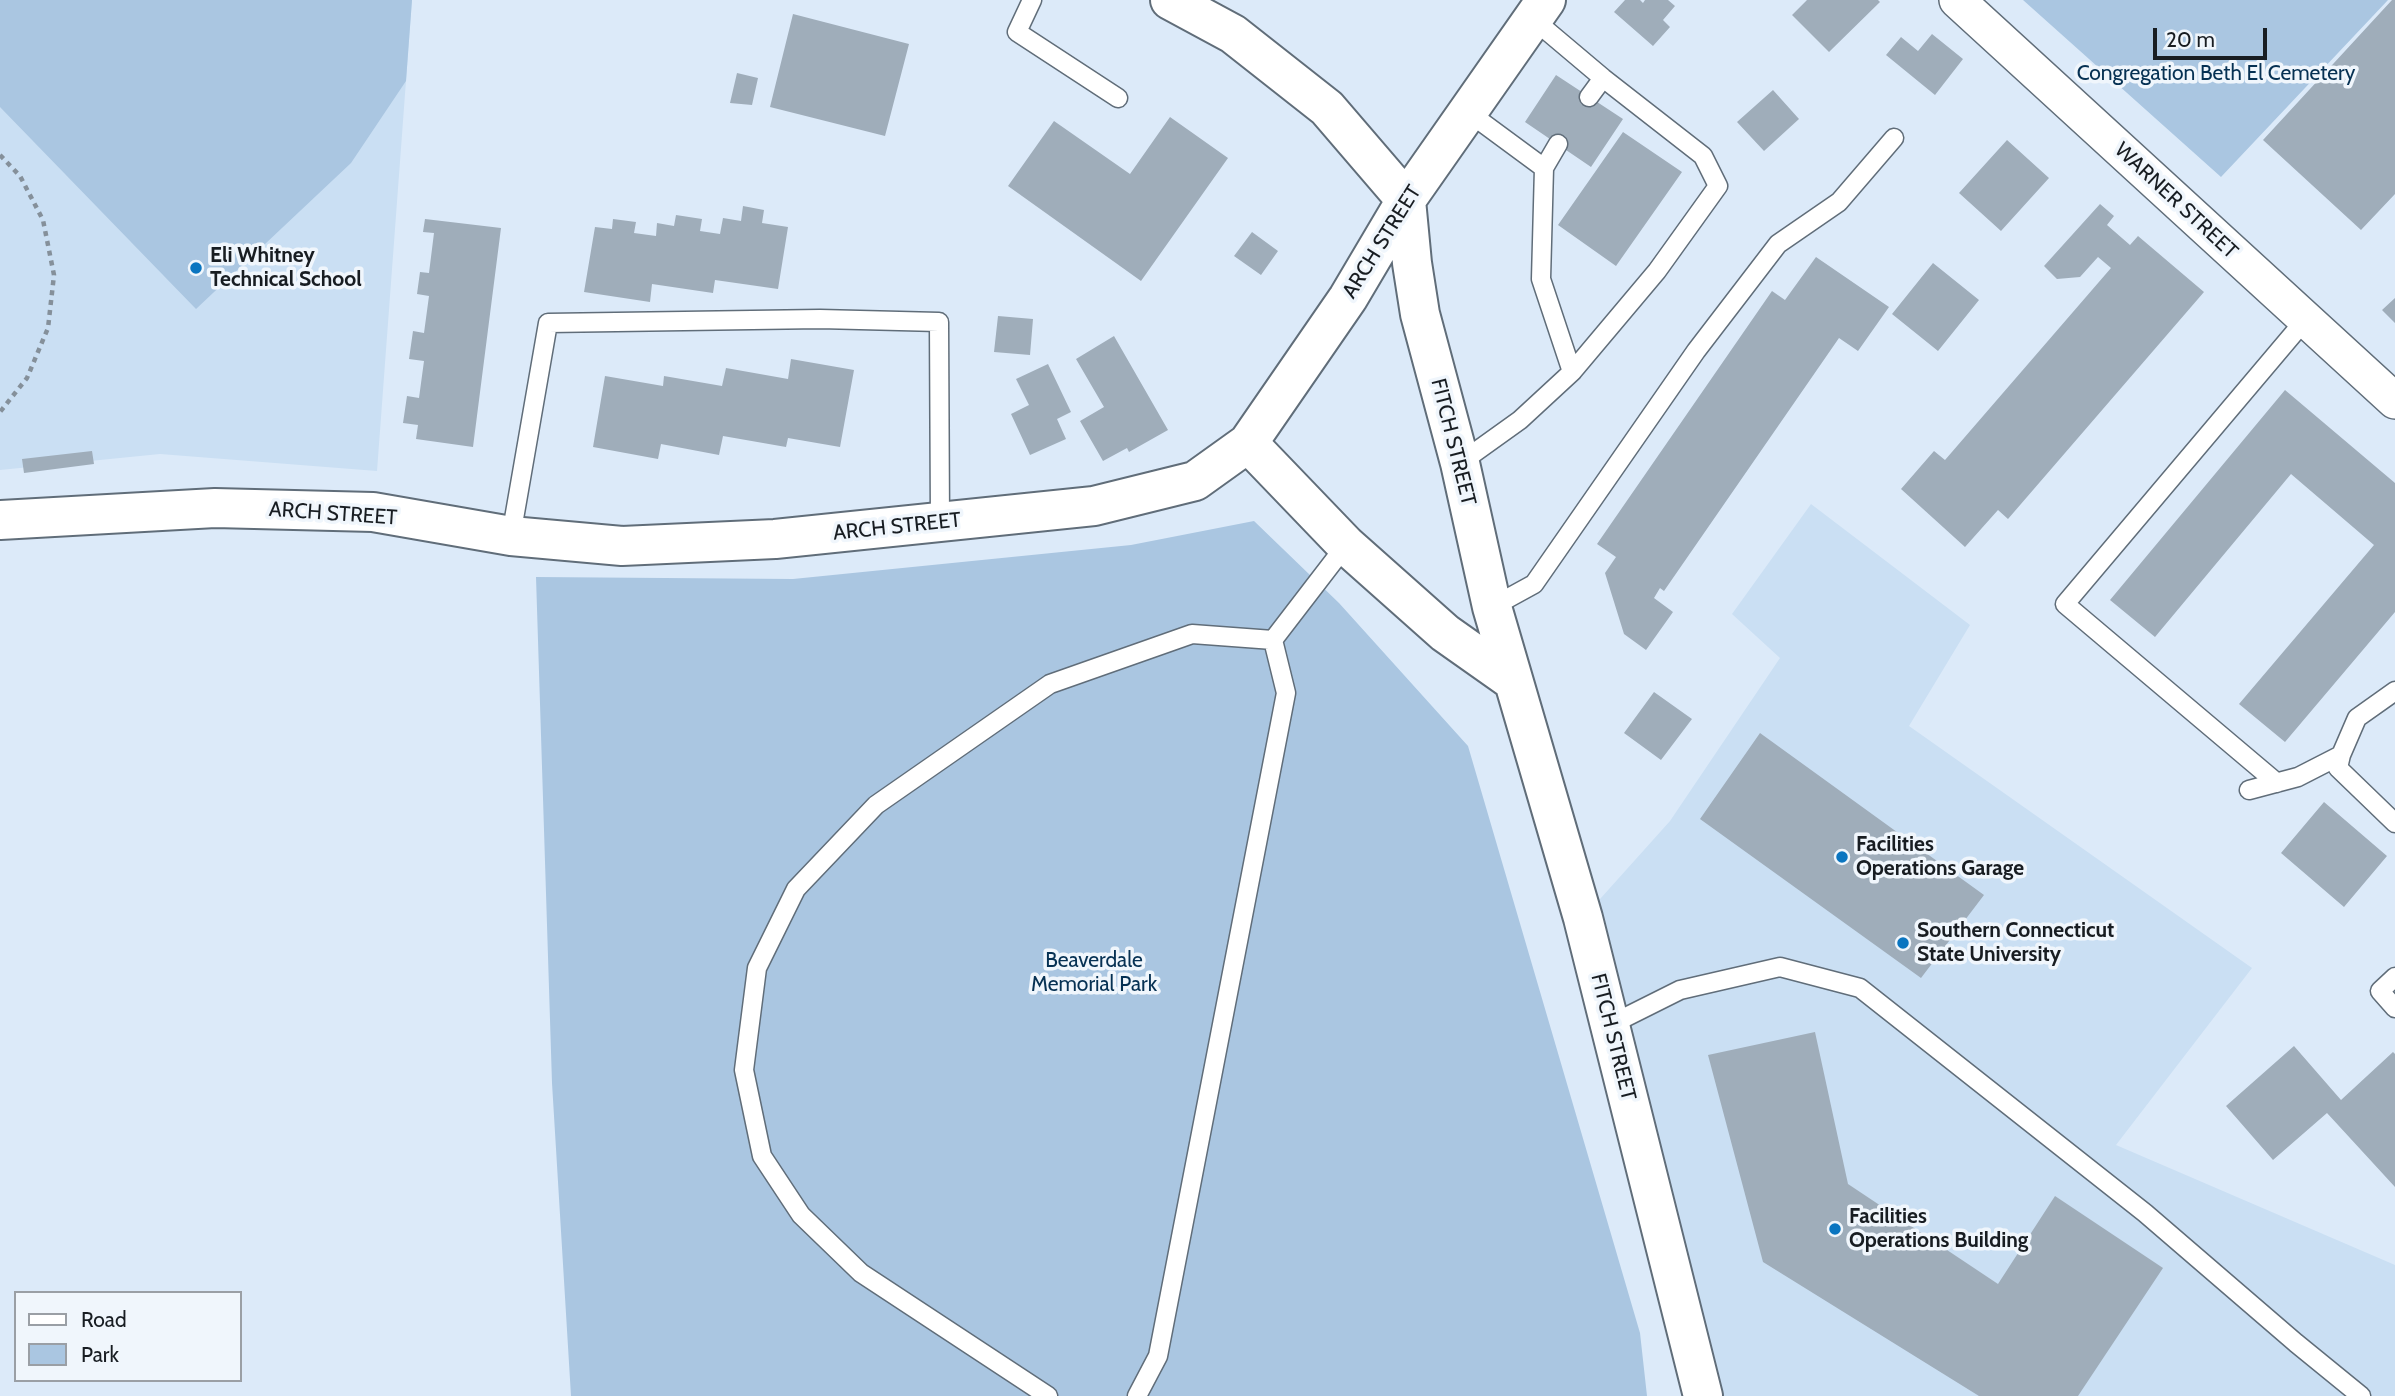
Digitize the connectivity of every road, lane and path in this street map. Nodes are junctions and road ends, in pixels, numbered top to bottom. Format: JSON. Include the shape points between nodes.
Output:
{"nodes":[{"id":1,"x":1032,"y":0,"type":"edge"},
{"id":2,"x":1170,"y":0,"type":"edge"},
{"id":3,"x":1957,"y":0,"type":"edge"},
{"id":4,"x":1540,"y":9,"type":"edge"},
{"id":5,"x":1603,"y":78,"type":"junction"},
{"id":6,"x":1589,"y":97,"type":"dead end"},
{"id":7,"x":1118,"y":98,"type":"dead end"},
{"id":8,"x":1468,"y":111,"type":"junction"},
{"id":9,"x":1894,"y":138,"type":"dead end"},
{"id":10,"x":1558,"y":144,"type":"dead end"},
{"id":11,"x":0,"y":155,"type":"edge"},
{"id":12,"x":1545,"y":167,"type":"junction"},
{"id":13,"x":1406,"y":200,"type":"junction"},
{"id":14,"x":2305,"y":320,"type":"junction"},
{"id":15,"x":1572,"y":372,"type":"junction"},
{"id":16,"x":2395,"y":401,"type":"edge"},
{"id":17,"x":0,"y":412,"type":"edge"},
{"id":18,"x":1248,"y":443,"type":"junction"},
{"id":19,"x":1460,"y":463,"type":"junction"},
{"id":20,"x":0,"y":520,"type":"edge"},
{"id":21,"x":940,"y":522,"type":"junction"},
{"id":22,"x":510,"y":537,"type":"junction"},
{"id":23,"x":1346,"y":545,"type":"junction"},
{"id":24,"x":1492,"y":607,"type":"junction"},
{"id":25,"x":1273,"y":640,"type":"junction"},
{"id":26,"x":1513,"y":681,"type":"junction"},
{"id":27,"x":2395,"y":691,"type":"edge"},
{"id":28,"x":2340,"y":755,"type":"junction"},
{"id":29,"x":2277,"y":783,"type":"junction"},
{"id":30,"x":2249,"y":790,"type":"dead end"},
{"id":31,"x":2395,"y":823,"type":"edge"},
{"id":32,"x":2395,"y":977,"type":"edge"},
{"id":33,"x":2395,"y":1008,"type":"edge"},
{"id":34,"x":1610,"y":1026,"type":"junction"},
{"id":35,"x":1048,"y":1396,"type":"edge"},
{"id":36,"x":1137,"y":1396,"type":"edge"},
{"id":37,"x":1703,"y":1396,"type":"edge"},
{"id":38,"x":2361,"y":1396,"type":"edge"}],
"edges":[{"from":1,"to":7,"type":"lane","via":[[1017,32]]},
{"from":2,"to":13,"type":"street","via":[[1233,34],[1327,108]]},
{"from":3,"to":14,"type":"street","name":"WARNER STREET"},
{"from":4,"to":5,"type":"lane"},
{"from":4,"to":8,"type":"street","name":"ARCH STREET"},
{"from":5,"to":6,"type":"lane"},
{"from":5,"to":15,"type":"lane","via":[[1703,156],[1718,186],[1657,271]]},
{"from":8,"to":12,"type":"lane"},
{"from":8,"to":13,"type":"street","name":"ARCH STREET"},
{"from":9,"to":24,"type":"lane","via":[[1839,202],[1778,244],[1696,351],[1534,584]]},
{"from":10,"to":12,"type":"lane"},
{"from":11,"to":17,"type":"path","via":[[20,176],[43,220],[54,275],[48,328],[27,378]]},
{"from":12,"to":15,"type":"lane","via":[[1541,279]]},
{"from":13,"to":18,"type":"street","name":"ARCH STREET","via":[[1348,298]]},
{"from":13,"to":19,"type":"street","name":"FITCH STREET","via":[[1420,314]]},
{"from":14,"to":16,"type":"street","name":"WARNER STREET"},
{"from":14,"to":29,"type":"lane","via":[[2065,604]]},
{"from":15,"to":19,"type":"lane","via":[[1520,420]]},
{"from":18,"to":21,"type":"street","name":"ARCH STREET","via":[[1195,481],[1094,506]]},
{"from":18,"to":23,"type":"street"},
{"from":19,"to":24,"type":"street","name":"FITCH STREET"},
{"from":20,"to":22,"type":"street","name":"ARCH STREET","via":[[215,508],[373,512]]},
{"from":21,"to":22,"type":"street","name":"ARCH STREET","via":[[775,539],[622,545]]},
{"from":21,"to":22,"type":"lane","via":[[939,322],[548,323]]},
{"from":23,"to":25,"type":"lane"},
{"from":23,"to":26,"type":"street","via":[[1445,633]]},
{"from":24,"to":26,"type":"street","name":"FITCH STREET"},
{"from":25,"to":35,"type":"lane","via":[[1192,634],[1051,684],[876,805],[796,889],[757,968],[744,1070],[762,1156],[801,1215],[861,1273]]},
{"from":25,"to":36,"type":"lane","via":[[1286,693],[1158,1356]]},
{"from":26,"to":34,"type":"street","name":"FITCH STREET"},
{"from":27,"to":28,"type":"lane","via":[[2357,718]]},
{"from":28,"to":29,"type":"lane"},
{"from":28,"to":31,"type":"lane","via":[[2338,768]]},
{"from":29,"to":30,"type":"lane"},
{"from":32,"to":33,"type":"lane","via":[[2379,991]]},
{"from":34,"to":37,"type":"street","name":"FITCH STREET"},
{"from":34,"to":38,"type":"lane","via":[[1680,990],[1780,967],[1860,988],[2145,1213]]}]}
